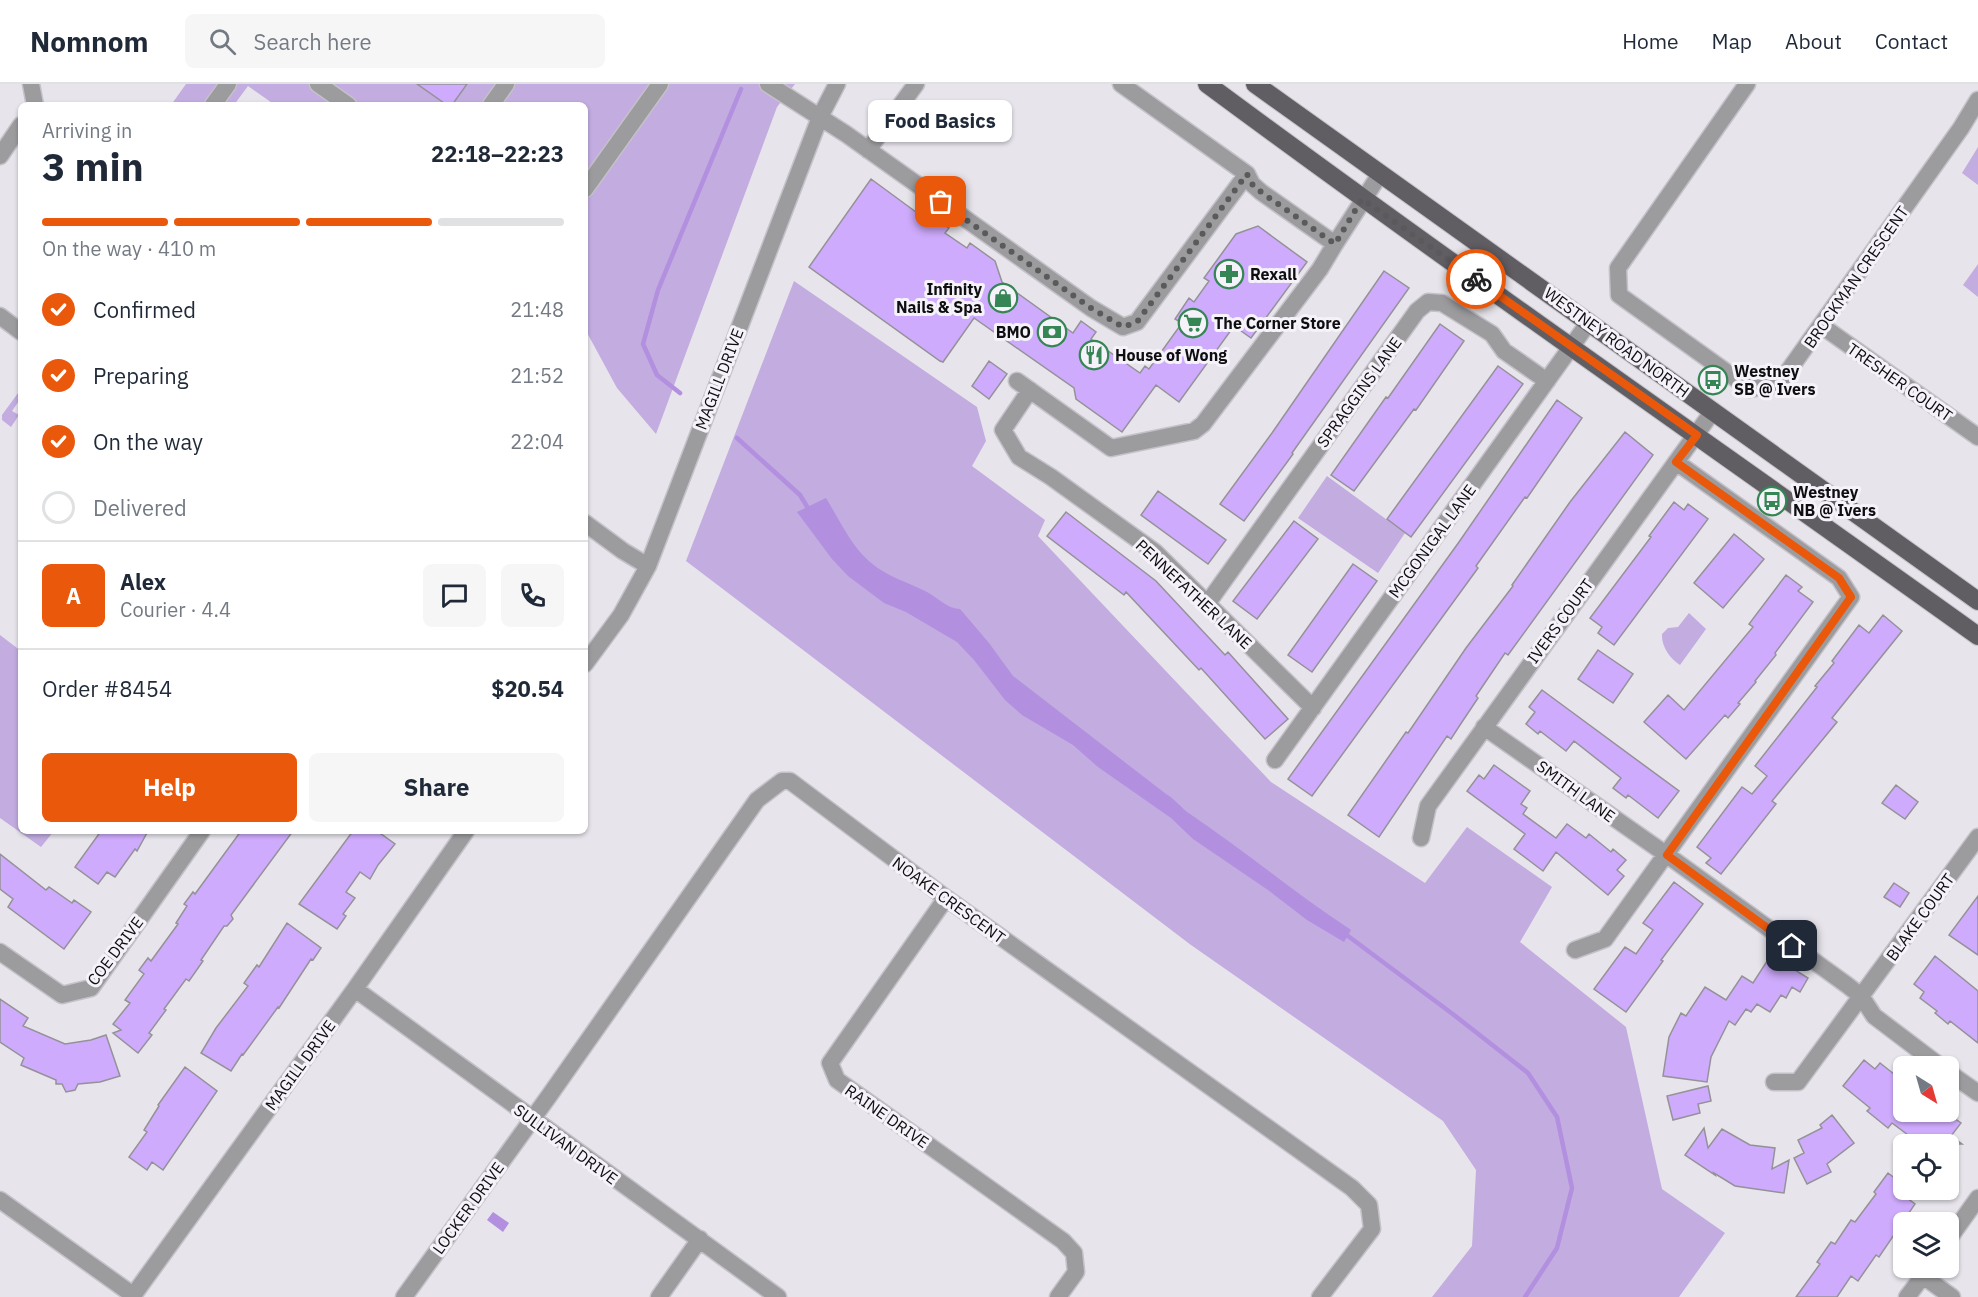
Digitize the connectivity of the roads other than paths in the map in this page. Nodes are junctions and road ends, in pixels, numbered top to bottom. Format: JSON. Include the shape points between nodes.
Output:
{"nodes":[{"id":1,"x":31,"y":84,"type":"edge"},
{"id":2,"x":228,"y":84,"type":"edge"},
{"id":3,"x":318,"y":84,"type":"edge"},
{"id":4,"x":506,"y":84,"type":"edge"},
{"id":5,"x":660,"y":84,"type":"edge"},
{"id":6,"x":768,"y":84,"type":"edge"},
{"id":7,"x":837,"y":84,"type":"edge"},
{"id":8,"x":916,"y":84,"type":"edge"},
{"id":9,"x":1121,"y":84,"type":"edge"},
{"id":10,"x":1207,"y":84,"type":"edge"},
{"id":11,"x":1255,"y":84,"type":"edge"},
{"id":12,"x":1747,"y":84,"type":"edge"},
{"id":13,"x":1978,"y":100,"type":"edge"},
{"id":14,"x":34,"y":102,"type":"edge"},
{"id":15,"x":215,"y":102,"type":"edge"},
{"id":16,"x":344,"y":102,"type":"edge"},
{"id":17,"x":493,"y":102,"type":"edge"},
{"id":18,"x":820,"y":117,"type":"junction"},
{"id":19,"x":18,"y":130,"type":"edge"},
{"id":20,"x":868,"y":150,"type":"junction"},
{"id":21,"x":0,"y":156,"type":"edge"},
{"id":22,"x":1247,"y":174,"type":"junction"},
{"id":23,"x":1380,"y":174,"type":"junction"},
{"id":24,"x":588,"y":185,"type":"edge"},
{"id":25,"x":1362,"y":199,"type":"junction"},
{"id":26,"x":1335,"y":244,"type":"junction"},
{"id":27,"x":0,"y":316,"type":"edge"},
{"id":28,"x":1589,"y":322,"type":"junction"},
{"id":29,"x":1822,"y":326,"type":"junction"},
{"id":30,"x":18,"y":330,"type":"edge"},
{"id":31,"x":1571,"y":346,"type":"junction"},
{"id":32,"x":1547,"y":381,"type":"junction"},
{"id":33,"x":1713,"y":411,"type":"junction"},
{"id":34,"x":1697,"y":435,"type":"junction"},
{"id":35,"x":1978,"y":437,"type":"edge"},
{"id":36,"x":1676,"y":462,"type":"junction"},
{"id":37,"x":588,"y":525,"type":"edge"},
{"id":38,"x":648,"y":566,"type":"junction"},
{"id":39,"x":1978,"y":601,"type":"edge"},
{"id":40,"x":1207,"y":604,"type":"junction"},
{"id":41,"x":1978,"y":636,"type":"edge"},
{"id":42,"x":588,"y":660,"type":"edge"},
{"id":43,"x":1313,"y":708,"type":"junction"},
{"id":44,"x":1484,"y":727,"type":"junction"},
{"id":45,"x":1275,"y":760,"type":"dead end"},
{"id":46,"x":200,"y":834,"type":"edge"},
{"id":47,"x":464,"y":834,"type":"edge"},
{"id":48,"x":1978,"y":837,"type":"edge"},
{"id":49,"x":1421,"y":838,"type":"dead end"},
{"id":50,"x":1667,"y":855,"type":"junction"},
{"id":51,"x":946,"y":898,"type":"junction"},
{"id":52,"x":1575,"y":950,"type":"dead end"},
{"id":53,"x":0,"y":952,"type":"edge"},
{"id":54,"x":355,"y":989,"type":"junction"},
{"id":55,"x":1861,"y":996,"type":"junction"},
{"id":56,"x":1928,"y":1056,"type":"edge"},
{"id":57,"x":1959,"y":1080,"type":"edge"},
{"id":58,"x":1774,"y":1082,"type":"dead end"},
{"id":59,"x":1978,"y":1093,"type":"edge"},
{"id":60,"x":532,"y":1119,"type":"junction"},
{"id":61,"x":1978,"y":1198,"type":"edge"},
{"id":62,"x":0,"y":1200,"type":"edge"},
{"id":63,"x":1959,"y":1225,"type":"edge"},
{"id":64,"x":700,"y":1239,"type":"junction"},
{"id":65,"x":1921,"y":1278,"type":"edge"},
{"id":66,"x":1932,"y":1278,"type":"edge"},
{"id":67,"x":133,"y":1296,"type":"edge"},
{"id":68,"x":404,"y":1297,"type":"edge"},
{"id":69,"x":659,"y":1297,"type":"edge"},
{"id":70,"x":778,"y":1297,"type":"edge"},
{"id":71,"x":1058,"y":1297,"type":"edge"},
{"id":72,"x":1320,"y":1297,"type":"edge"},
{"id":73,"x":1906,"y":1297,"type":"edge"},
{"id":74,"x":1952,"y":1297,"type":"edge"}],
"edges":[{"from":1,"to":14,"type":"street"},
{"from":2,"to":15,"type":"street"},
{"from":3,"to":16,"type":"street"},
{"from":4,"to":17,"type":"street"},
{"from":5,"to":24,"type":"street"},
{"from":6,"to":18,"type":"street"},
{"from":7,"to":18,"type":"street","name":"MAGILL DRIVE"},
{"from":8,"to":20,"type":"street"},
{"from":9,"to":22,"type":"street"},
{"from":10,"to":25,"type":"main road","name":"WESTNEY ROAD NORTH"},
{"from":11,"to":23,"type":"main road","name":"WESTNEY ROAD NORTH"},
{"from":12,"to":29,"type":"street","name":"BROCKMAN CRESCENT","via":[[1618,268],[1619,295],[1750,389],[1779,384]]},
{"from":13,"to":29,"type":"street","name":"BROCKMAN CRESCENT"},
{"from":18,"to":20,"type":"street"},
{"from":18,"to":38,"type":"street","name":"MAGILL DRIVE"},
{"from":19,"to":21,"type":"street"},
{"from":20,"to":22,"type":"street","via":[[1123,327],[1137,322]]},
{"from":22,"to":26,"type":"street","via":[[1261,192]]},
{"from":23,"to":25,"type":"street"},
{"from":23,"to":28,"type":"main road","name":"WESTNEY ROAD NORTH"},
{"from":25,"to":26,"type":"street"},
{"from":25,"to":31,"type":"main road","name":"WESTNEY ROAD NORTH"},
{"from":26,"to":40,"type":"street","name":"PENNEFATHER LANE","via":[[1203,424],[1194,430],[1112,447],[1023,385],[1003,430],[1019,457],[1155,552]]},
{"from":27,"to":30,"type":"street"},
{"from":28,"to":31,"type":"street","name":"MCGONIGAL LANE"},
{"from":28,"to":33,"type":"main road","name":"WESTNEY ROAD NORTH"},
{"from":29,"to":35,"type":"street","name":"TRESHER COURT"},
{"from":31,"to":32,"type":"street","name":"MCGONIGAL LANE"},
{"from":31,"to":34,"type":"main road","name":"WESTNEY ROAD NORTH"},
{"from":32,"to":40,"type":"street","name":"SPRAGGINS LANE","via":[[1504,351],[1492,334],[1442,303],[1428,302],[1417,311]]},
{"from":32,"to":43,"type":"street","name":"MCGONIGAL LANE"},
{"from":33,"to":34,"type":"street","name":"IVERS COURT"},
{"from":33,"to":39,"type":"main road","name":"WESTNEY ROAD NORTH"},
{"from":34,"to":36,"type":"street","name":"IVERS COURT"},
{"from":34,"to":41,"type":"main road","name":"WESTNEY ROAD NORTH"},
{"from":36,"to":44,"type":"street","name":"IVERS COURT"},
{"from":36,"to":50,"type":"street","via":[[1839,578],[1851,597]]},
{"from":37,"to":38,"type":"street"},
{"from":38,"to":42,"type":"street","name":"MAGILL DRIVE","via":[[621,615]]},
{"from":40,"to":43,"type":"street","name":"PENNEFATHER LANE"},
{"from":43,"to":45,"type":"street","name":"MCGONIGAL LANE"},
{"from":44,"to":49,"type":"street","name":"IVERS COURT","via":[[1428,806]]},
{"from":44,"to":50,"type":"street","name":"SMITH LANE"},
{"from":46,"to":53,"type":"street","name":"COE DRIVE","via":[[91,988],[62,995]]},
{"from":47,"to":54,"type":"street","name":"MAGILL DRIVE"},
{"from":48,"to":55,"type":"street","name":"BLAKE COURT"},
{"from":50,"to":52,"type":"street","via":[[1605,939]]},
{"from":50,"to":55,"type":"street","name":"SMITH LANE"},
{"from":51,"to":60,"type":"street","name":"NOAKE CRESCENT","via":[[790,781],[782,781],[757,800]]},
{"from":51,"to":71,"type":"street","name":"RAINE DRIVE","via":[[830,1063],[837,1080],[1063,1241],[1074,1253],[1076,1272]]},
{"from":51,"to":72,"type":"street","name":"NOAKE CRESCENT","via":[[1352,1188],[1369,1205],[1372,1229]]},
{"from":54,"to":60,"type":"street","name":"SULLIVAN DRIVE"},
{"from":54,"to":67,"type":"street","name":"MAGILL DRIVE"},
{"from":55,"to":56,"type":"street","name":"SMITH LANE","via":[[1874,1016]]},
{"from":55,"to":58,"type":"street","name":"BLAKE COURT","via":[[1798,1082]]},
{"from":57,"to":59,"type":"street"},
{"from":60,"to":64,"type":"street","name":"SULLIVAN DRIVE"},
{"from":60,"to":68,"type":"street","name":"LOCKER DRIVE"},
{"from":61,"to":63,"type":"street"},
{"from":62,"to":67,"type":"street"},
{"from":64,"to":69,"type":"street"},
{"from":64,"to":70,"type":"street","name":"SULLIVAN DRIVE"},
{"from":65,"to":73,"type":"street"},
{"from":66,"to":74,"type":"street"}]}
